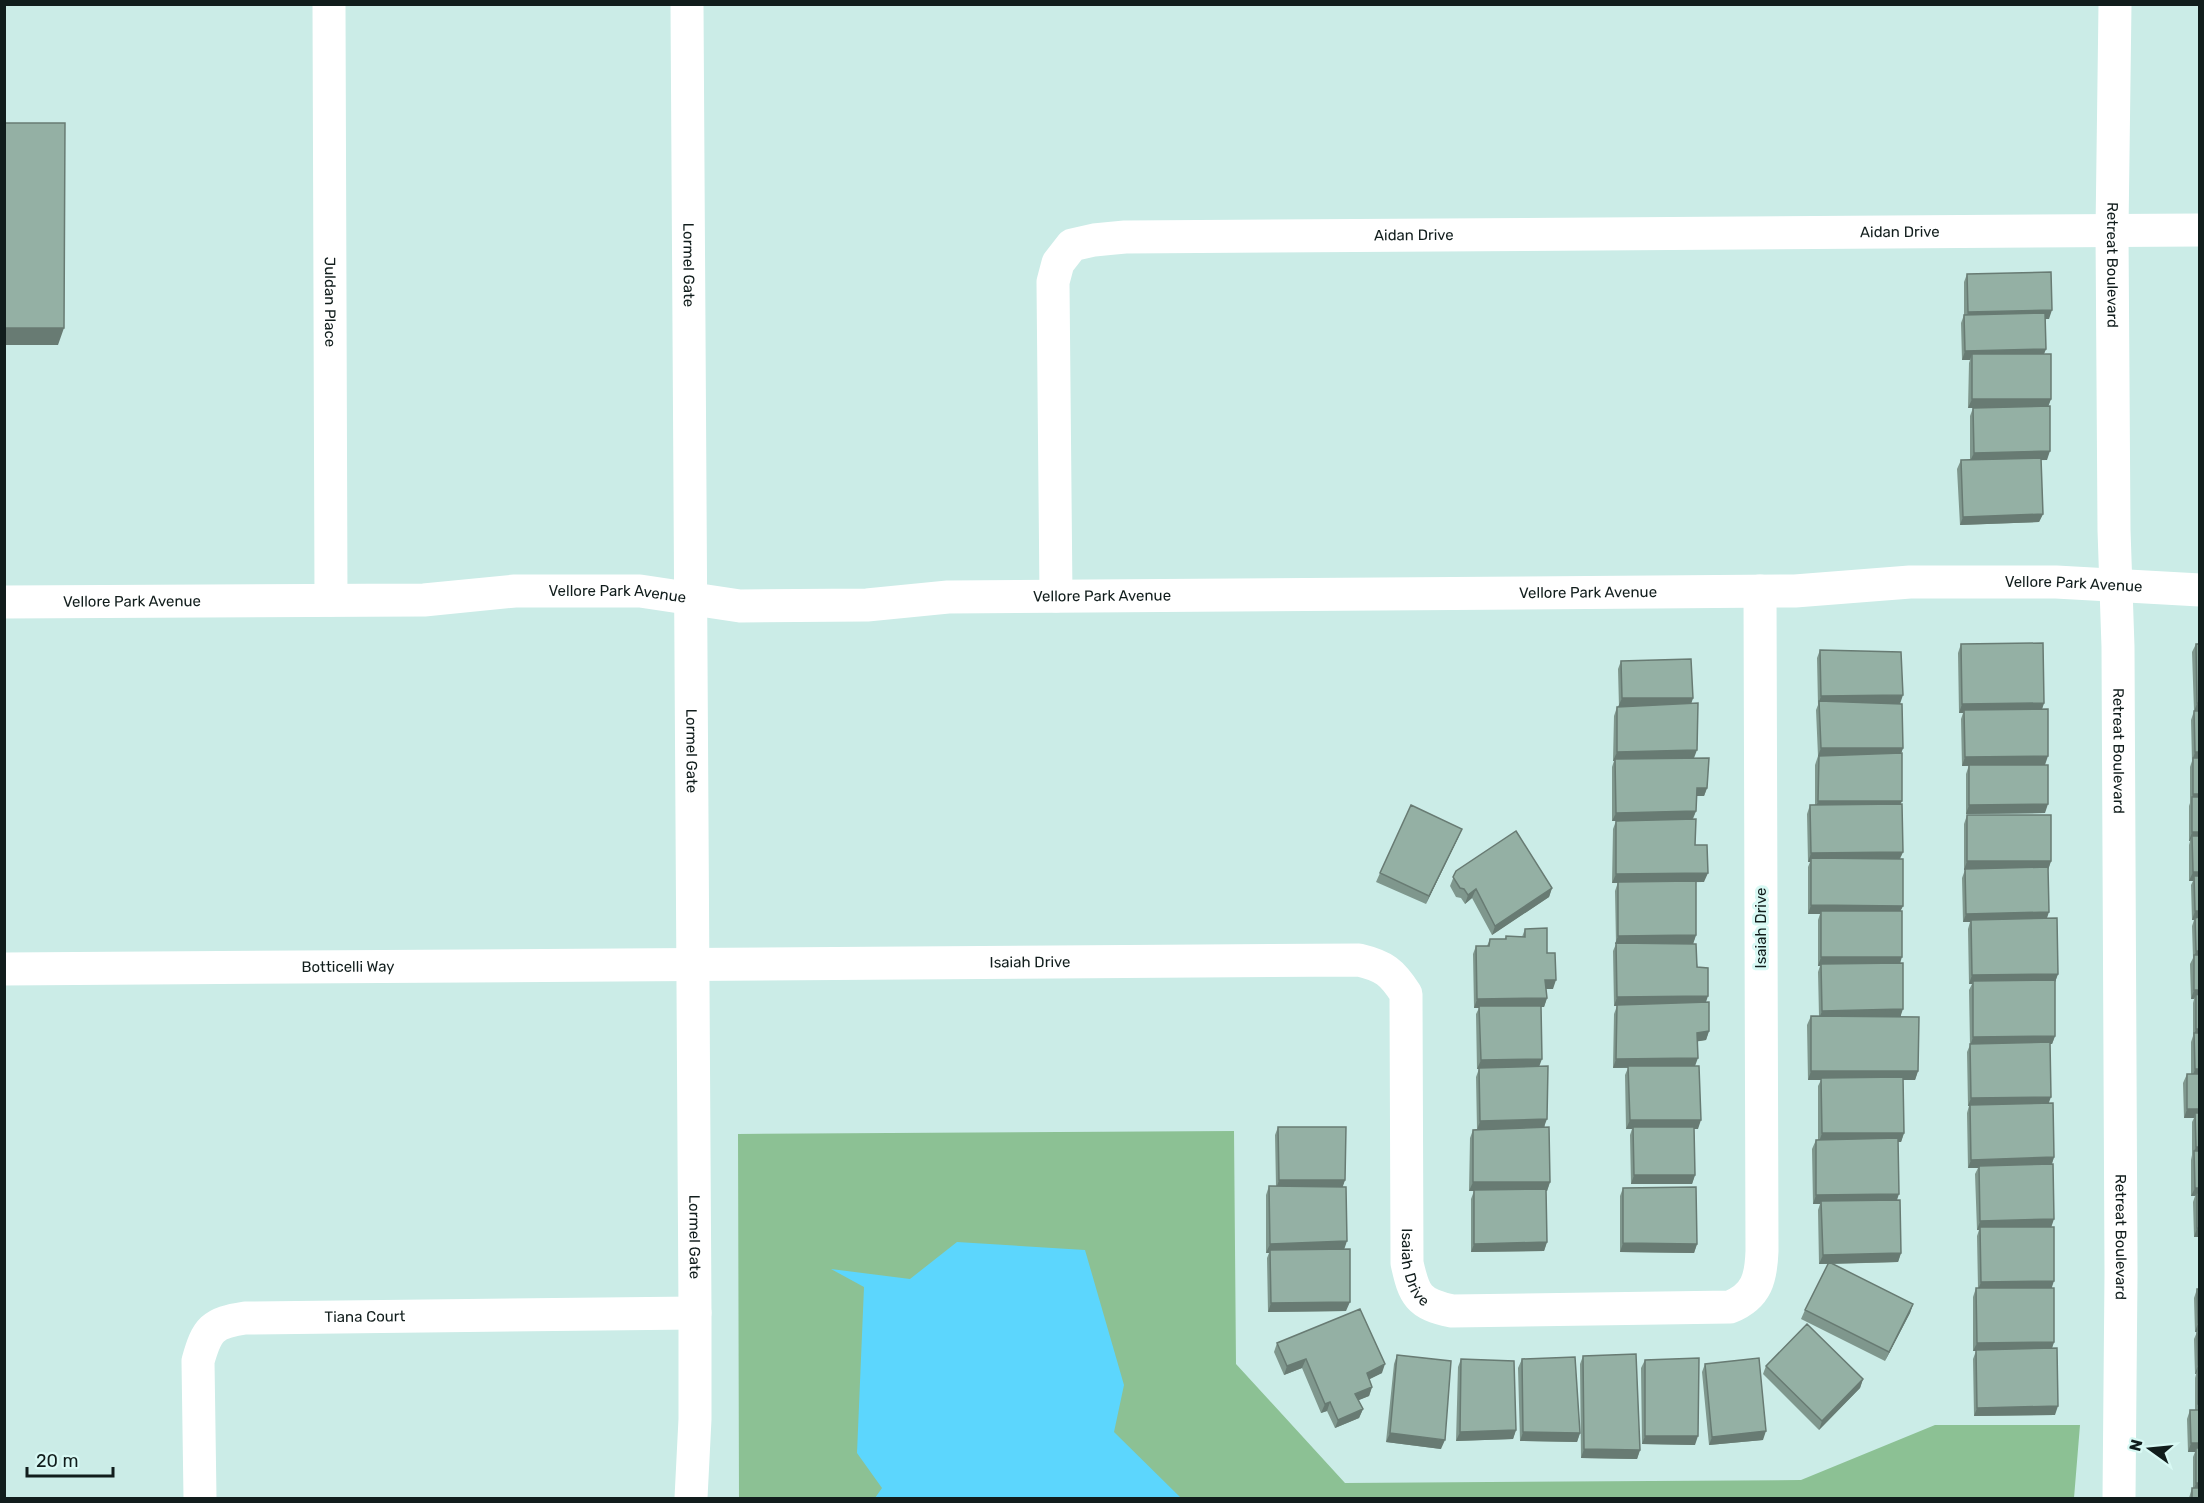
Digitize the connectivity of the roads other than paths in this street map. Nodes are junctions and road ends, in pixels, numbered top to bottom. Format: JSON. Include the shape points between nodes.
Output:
{"nodes":[{"id":1,"x":329,"y":4,"type":"edge"},
{"id":2,"x":687,"y":4,"type":"edge"},
{"id":3,"x":2115,"y":4,"type":"edge"},
{"id":4,"x":2199,"y":230,"type":"edge"},
{"id":5,"x":2112,"y":231,"type":"junction"},
{"id":6,"x":2116,"y":586,"type":"junction"},
{"id":7,"x":2199,"y":590,"type":"edge"},
{"id":8,"x":1760,"y":591,"type":"junction"},
{"id":9,"x":1056,"y":596,"type":"junction"},
{"id":10,"x":690,"y":598,"type":"junction"},
{"id":11,"x":331,"y":600,"type":"junction"},
{"id":12,"x":4,"y":602,"type":"edge"},
{"id":13,"x":692,"y":964,"type":"junction"},
{"id":14,"x":4,"y":969,"type":"edge"},
{"id":15,"x":695,"y":1313,"type":"junction"},
{"id":16,"x":200,"y":1498,"type":"edge"},
{"id":17,"x":690,"y":1498,"type":"edge"},
{"id":18,"x":2119,"y":1498,"type":"edge"}],
"edges":[{"from":1,"to":11,"type":"street","name":"Juldan Place"},
{"from":2,"to":10,"type":"street","name":"Lormel Gate"},
{"from":3,"to":5,"type":"street","name":"Retreat Boulevard"},
{"from":4,"to":5,"type":"street"},
{"from":5,"to":6,"type":"street","name":"Retreat Boulevard"},
{"from":5,"to":9,"type":"street","name":"Aidan Drive","via":[[1125,237],[1072,245],[1058,263],[1053,282]]},
{"from":6,"to":7,"type":"street","name":"Vellore Park Avenue"},
{"from":6,"to":8,"type":"street","name":"Vellore Park Avenue","via":[[1910,582]]},
{"from":6,"to":18,"type":"street","name":"Retreat Boulevard"},
{"from":8,"to":9,"type":"street","name":"Vellore Park Avenue"},
{"from":8,"to":13,"type":"street","name":"Isaiah Drive","via":[[1762,1251],[1761,1272],[1754,1290],[1730,1307],[1452,1311],[1423,1300],[1413,1288],[1407,1263],[1406,994],[1394,975],[1377,964],[1359,960]]},
{"from":9,"to":10,"type":"street","name":"Vellore Park Avenue","via":[[763,606]]},
{"from":10,"to":11,"type":"street","name":"Vellore Park Avenue","via":[[640,591],[515,591],[424,600]]},
{"from":10,"to":13,"type":"street","name":"Lormel Gate"},
{"from":11,"to":12,"type":"street","name":"Vellore Park Avenue"},
{"from":13,"to":14,"type":"street","name":"Botticelli Way"},
{"from":13,"to":15,"type":"street","name":"Lormel Gate"},
{"from":15,"to":16,"type":"street","name":"Tiana Court","via":[[227,1321],[212,1329],[198,1361]]},
{"from":15,"to":17,"type":"street","name":"Lormel Gate"}]}
